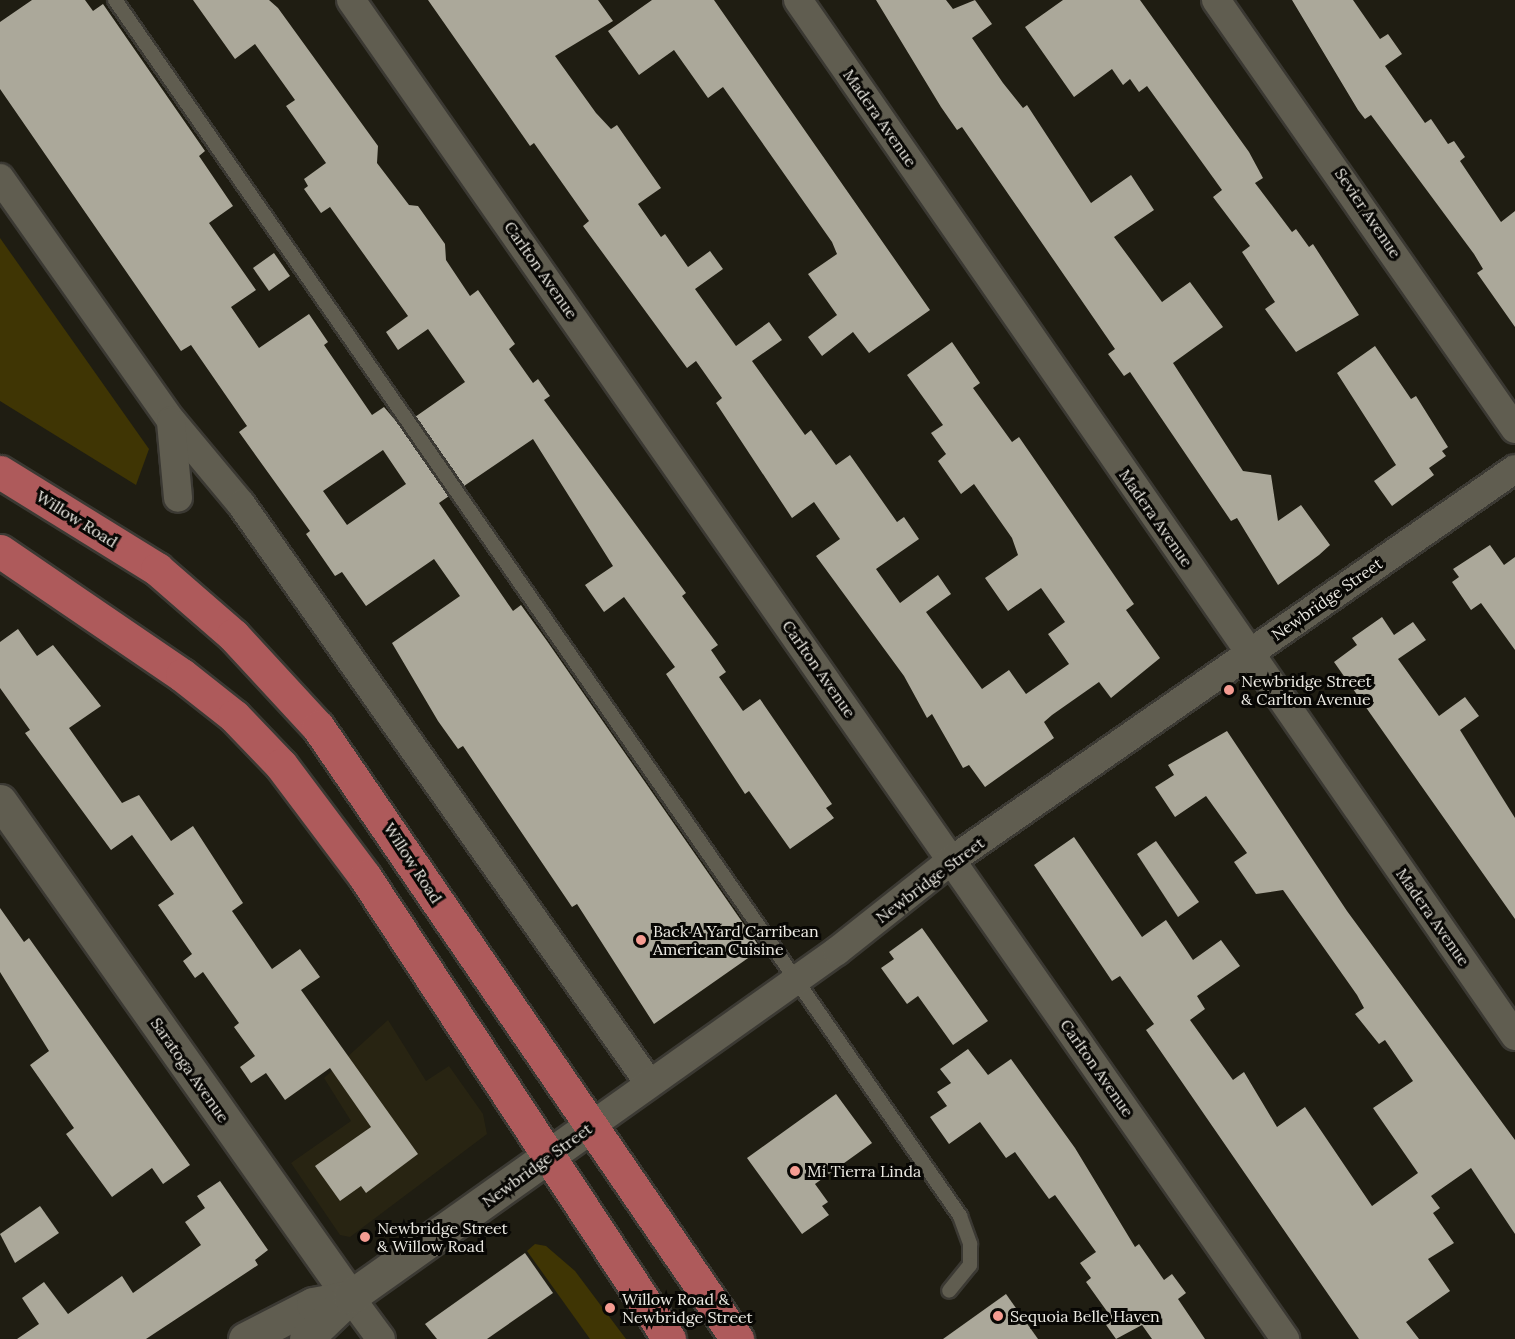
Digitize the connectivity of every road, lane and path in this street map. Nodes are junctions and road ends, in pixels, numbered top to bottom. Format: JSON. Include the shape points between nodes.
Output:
{"nodes":[{"id":1,"x":115,"y":0,"type":"edge"},
{"id":2,"x":351,"y":0,"type":"edge"},
{"id":3,"x":798,"y":0,"type":"edge"},
{"id":4,"x":1216,"y":0,"type":"edge"},
{"id":5,"x":0,"y":178,"type":"edge"},
{"id":6,"x":171,"y":420,"type":"junction"},
{"id":7,"x":1515,"y":429,"type":"edge"},
{"id":8,"x":1515,"y":469,"type":"edge"},
{"id":9,"x":0,"y":472,"type":"edge"},
{"id":10,"x":178,"y":498,"type":"dead end"},
{"id":11,"x":0,"y":550,"type":"edge"},
{"id":12,"x":1249,"y":652,"type":"junction"},
{"id":13,"x":0,"y":801,"type":"edge"},
{"id":14,"x":952,"y":860,"type":"junction"},
{"id":15,"x":795,"y":980,"type":"junction"},
{"id":16,"x":1515,"y":1036,"type":"edge"},
{"id":17,"x":649,"y":1083,"type":"junction"},
{"id":18,"x":588,"y":1128,"type":"junction"},
{"id":19,"x":549,"y":1156,"type":"junction"},
{"id":20,"x":950,"y":1291,"type":"dead end"},
{"id":21,"x":350,"y":1297,"type":"junction"},
{"id":22,"x":245,"y":1339,"type":"edge"},
{"id":23,"x":306,"y":1339,"type":"edge"},
{"id":24,"x":381,"y":1339,"type":"edge"},
{"id":25,"x":669,"y":1339,"type":"edge"},
{"id":26,"x":737,"y":1339,"type":"edge"},
{"id":27,"x":1285,"y":1339,"type":"edge"}],
"edges":[{"from":1,"to":15,"type":"lane"},
{"from":2,"to":14,"type":"street","name":"Carlton Avenue"},
{"from":3,"to":12,"type":"street","name":"Madera Avenue"},
{"from":4,"to":7,"type":"street","name":"Sevier Avenue"},
{"from":5,"to":6,"type":"street"},
{"from":6,"to":10,"type":"street"},
{"from":6,"to":17,"type":"street","via":[[242,504]]},
{"from":8,"to":12,"type":"street","name":"Newbridge Street"},
{"from":9,"to":18,"type":"main road","name":"Willow Road","via":[[157,569],[278,681],[368,793]]},
{"from":11,"to":19,"type":"main road","via":[[182,675],[234,716],[281,765],[366,878]]},
{"from":12,"to":14,"type":"street","name":"Newbridge Street"},
{"from":12,"to":16,"type":"street","name":"Madera Avenue"},
{"from":13,"to":21,"type":"street","name":"Saratoga Avenue"},
{"from":14,"to":15,"type":"street","name":"Newbridge Street"},
{"from":14,"to":27,"type":"street","name":"Carlton Avenue"},
{"from":15,"to":17,"type":"street","name":"Newbridge Street"},
{"from":15,"to":20,"type":"lane","via":[[960,1216],[970,1244],[970,1265]]},
{"from":17,"to":18,"type":"street","name":"Newbridge Street"},
{"from":18,"to":19,"type":"street","name":"Newbridge Street"},
{"from":18,"to":26,"type":"main road","name":"Willow Road"},
{"from":19,"to":21,"type":"street","name":"Newbridge Street"},
{"from":19,"to":25,"type":"main road"},
{"from":21,"to":22,"type":"street","name":"Newbridge Street","via":[[313,1304]]},
{"from":21,"to":23,"type":"street","name":"Newbridge Street"},
{"from":21,"to":24,"type":"street","name":"Saratoga Avenue"}]}
